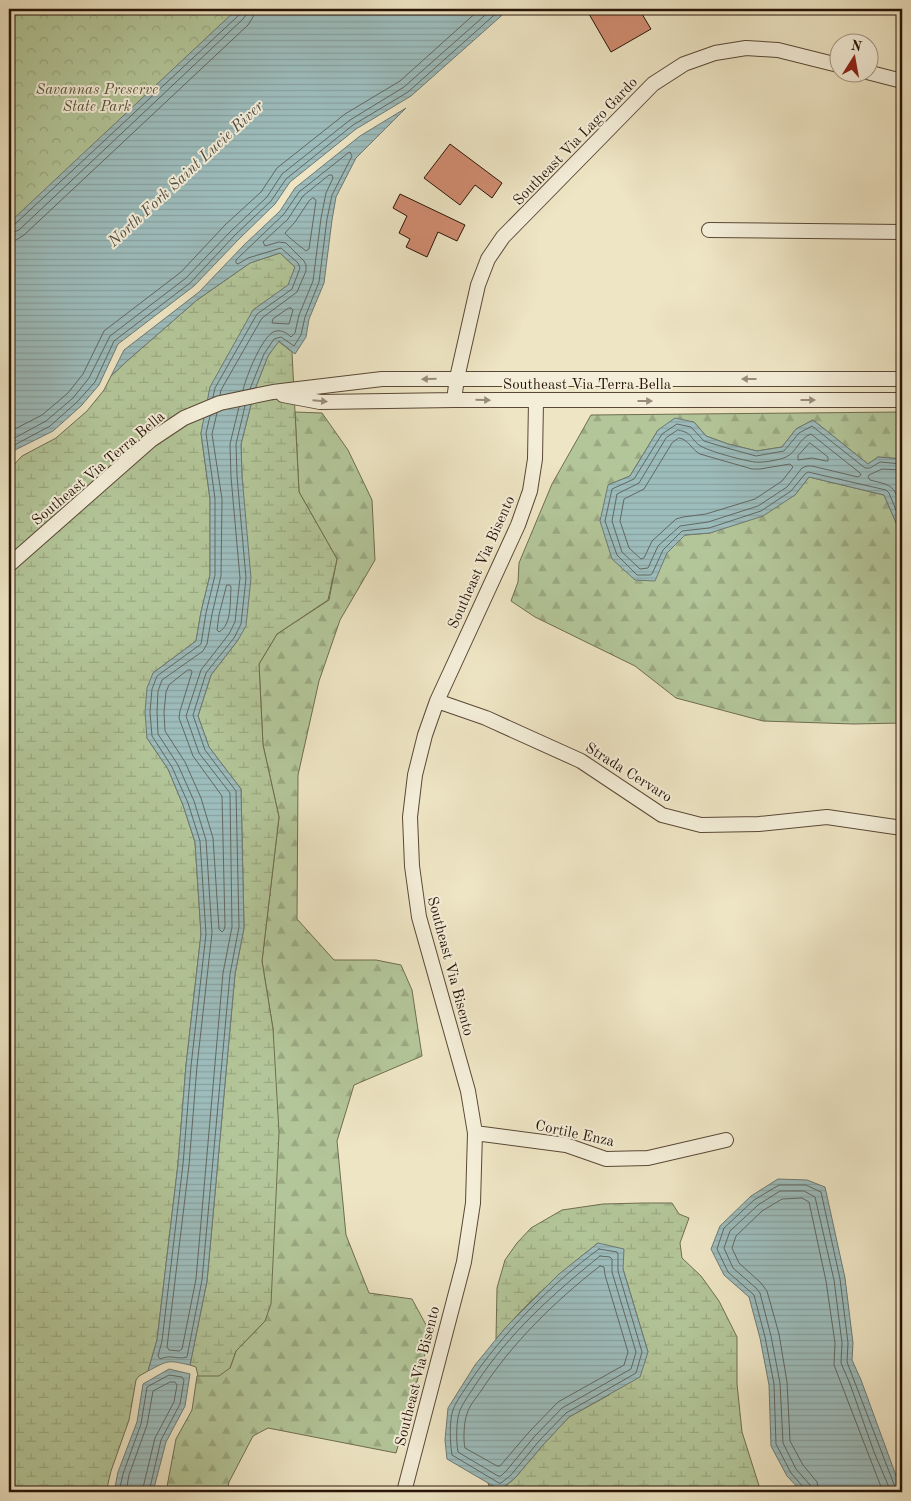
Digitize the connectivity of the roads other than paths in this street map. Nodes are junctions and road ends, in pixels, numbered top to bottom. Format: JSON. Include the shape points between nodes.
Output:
{"nodes":[{"id":1,"x":828,"y":62,"type":"edge"},
{"id":2,"x":878,"y":75,"type":"edge"},
{"id":3,"x":902,"y":81,"type":"edge"},
{"id":4,"x":709,"y":230,"type":"dead end"},
{"id":5,"x":902,"y":232,"type":"edge"},
{"id":6,"x":457,"y":378,"type":"junction"},
{"id":7,"x":902,"y":379,"type":"edge"},
{"id":8,"x":273,"y":392,"type":"junction"},
{"id":9,"x":454,"y":400,"type":"junction"},
{"id":10,"x":902,"y":400,"type":"edge"},
{"id":11,"x":536,"y":401,"type":"junction"},
{"id":12,"x":9,"y":565,"type":"edge"},
{"id":13,"x":437,"y":702,"type":"junction"},
{"id":14,"x":902,"y":828,"type":"edge"},
{"id":15,"x":475,"y":1133,"type":"junction"},
{"id":16,"x":726,"y":1140,"type":"dead end"},
{"id":17,"x":404,"y":1492,"type":"edge"}],
"edges":[{"from":1,"to":6,"type":"street","name":"Southeast Via Lago Gardo","via":[[778,50],[746,48],[715,53],[684,64],[653,84],[503,237],[488,259],[478,285]]},
{"from":2,"to":3,"type":"street"},
{"from":4,"to":5,"type":"street"},
{"from":7,"to":6,"type":"street","name":"Southeast Via Terra Bella","one_way":true},
{"from":6,"to":8,"type":"street","name":"Southeast Via Terra Bella","one_way":true,"via":[[382,379]]},
{"from":6,"to":9,"type":"street","name":"Southeast Via Lago Gardo"},
{"from":8,"to":9,"type":"street","name":"Southeast Via Terra Bella","one_way":true,"via":[[320,402]]},
{"from":8,"to":12,"type":"street","name":"Southeast Via Terra Bella","via":[[220,403],[184,418],[151,440]]},
{"from":9,"to":11,"type":"street","name":"Southeast Via Terra Bella","one_way":true},
{"from":11,"to":10,"type":"street","name":"Southeast Via Terra Bella","one_way":true},
{"from":11,"to":13,"type":"street","name":"Southeast Via Bisento","via":[[535,459],[530,491],[518,525]]},
{"from":13,"to":14,"type":"street","name":"Strada Cervaro","via":[[486,718],[581,760],[670,817],[701,825],[759,824],[827,817]]},
{"from":13,"to":15,"type":"street","name":"Southeast Via Bisento","via":[[416,775],[410,817],[412,866],[419,917],[468,1091]]},
{"from":15,"to":16,"type":"street","name":"Cortile Enza","via":[[566,1145],[606,1159],[648,1158]]},
{"from":15,"to":17,"type":"street","name":"Southeast Via Bisento","via":[[473,1202],[464,1262]]}]}
